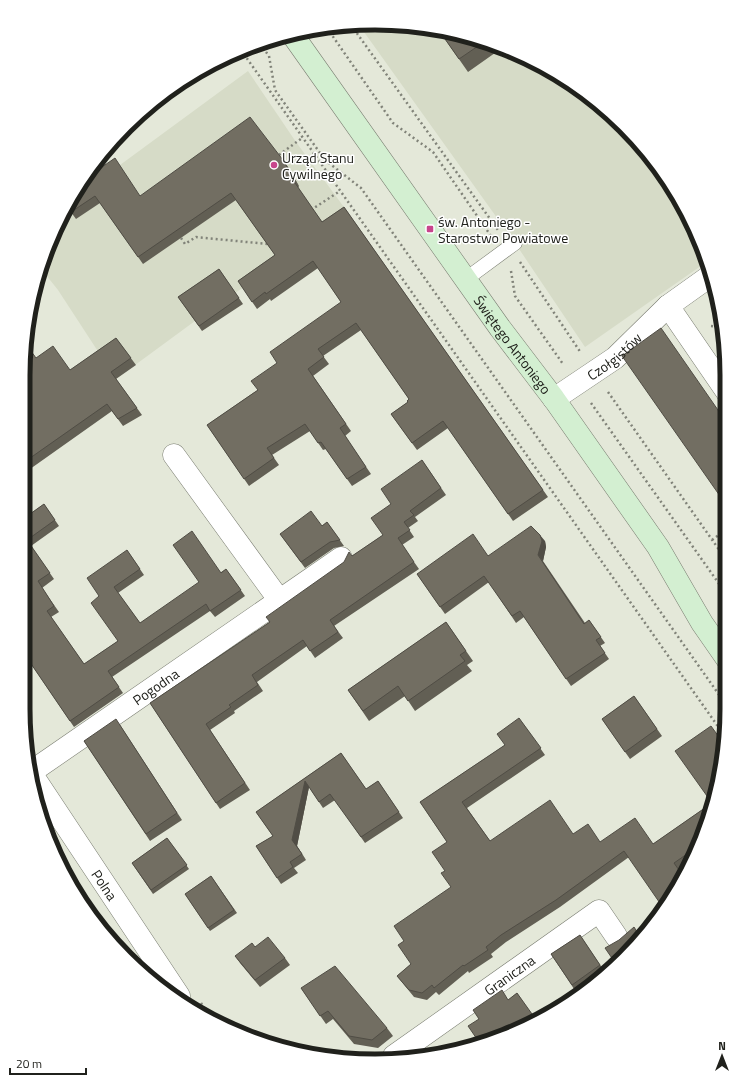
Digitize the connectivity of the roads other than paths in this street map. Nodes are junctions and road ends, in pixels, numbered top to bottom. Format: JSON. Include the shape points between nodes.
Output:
{"nodes":[{"id":1,"x":296,"y":40,"type":"edge"},
{"id":2,"x":509,"y":247,"type":"road end"},
{"id":3,"x":466,"y":279,"type":"junction"},
{"id":4,"x":706,"y":279,"type":"edge"},
{"id":5,"x":668,"y":306,"type":"junction"},
{"id":6,"x":720,"y":382,"type":"edge"},
{"id":7,"x":554,"y":399,"type":"junction"},
{"id":8,"x":174,"y":455,"type":"dead end"},
{"id":9,"x":341,"y":558,"type":"dead end"},
{"id":10,"x":280,"y":601,"type":"junction"},
{"id":11,"x":720,"y":649,"type":"edge"},
{"id":12,"x":36,"y":769,"type":"edge"},
{"id":13,"x":39,"y":784,"type":"edge"},
{"id":14,"x":616,"y":936,"type":"dead end"},
{"id":15,"x":175,"y":990,"type":"edge"},
{"id":16,"x":398,"y":1053,"type":"edge"}],
"edges":[{"from":1,"to":3,"type":"street","name":"Świętego Antoniego"},
{"from":2,"to":3,"type":"lane"},
{"from":3,"to":7,"type":"street","name":"Świętego Antoniego"},
{"from":4,"to":5,"type":"street","name":"Czołgistów"},
{"from":5,"to":6,"type":"street"},
{"from":5,"to":7,"type":"street","name":"Czołgistów","via":[[615,358]]},
{"from":7,"to":11,"type":"street","name":"Świętego Antoniego","via":[[658,547],[702,624]]},
{"from":8,"to":10,"type":"street"},
{"from":9,"to":10,"type":"street","name":"Pogodna"},
{"from":10,"to":12,"type":"street","name":"Pogodna"},
{"from":13,"to":15,"type":"street","name":"Polna"},
{"from":14,"to":16,"type":"street","name":"Graniczna","via":[[599,911]]}]}
